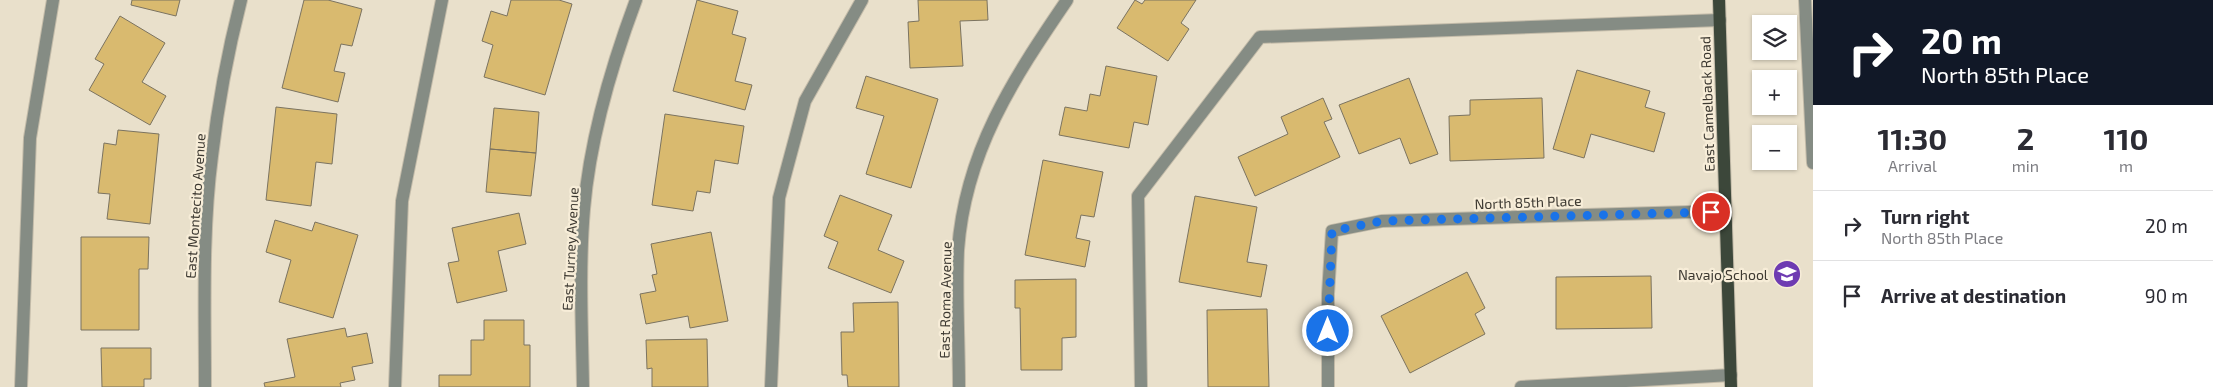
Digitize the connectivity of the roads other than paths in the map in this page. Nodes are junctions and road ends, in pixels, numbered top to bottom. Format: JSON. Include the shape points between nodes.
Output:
{"nodes":[{"id":1,"x":53,"y":0,"type":"edge"},
{"id":2,"x":241,"y":0,"type":"edge"},
{"id":3,"x":442,"y":0,"type":"edge"},
{"id":4,"x":636,"y":0,"type":"edge"},
{"id":5,"x":862,"y":0,"type":"edge"},
{"id":6,"x":1067,"y":0,"type":"edge"},
{"id":7,"x":1719,"y":0,"type":"edge"},
{"id":8,"x":1805,"y":0,"type":"edge"},
{"id":9,"x":1720,"y":20,"type":"junction"},
{"id":10,"x":1813,"y":163,"type":"edge"},
{"id":11,"x":1725,"y":212,"type":"junction"},
{"id":12,"x":1731,"y":381,"type":"edge"},
{"id":13,"x":22,"y":387,"type":"edge"},
{"id":14,"x":205,"y":387,"type":"edge"},
{"id":15,"x":395,"y":387,"type":"edge"},
{"id":16,"x":583,"y":387,"type":"edge"},
{"id":17,"x":771,"y":387,"type":"edge"},
{"id":18,"x":959,"y":387,"type":"edge"},
{"id":19,"x":1142,"y":387,"type":"edge"},
{"id":20,"x":1328,"y":387,"type":"edge"},
{"id":21,"x":1521,"y":387,"type":"edge"}],
"edges":[{"from":1,"to":13,"type":"street","via":[[30,138]]},
{"from":2,"to":14,"type":"street","name":"East Montecito Avenue","via":[[229,46],[211,157],[205,263]]},
{"from":3,"to":15,"type":"street","via":[[402,201]]},
{"from":4,"to":16,"type":"street","name":"East Turney Avenue","via":[[603,103],[584,209]]},
{"from":5,"to":17,"type":"street","via":[[805,101],[779,198]]},
{"from":6,"to":18,"type":"street","name":"East Roma Avenue","via":[[999,107],[975,164],[964,206],[958,250]]},
{"from":7,"to":9,"type":"main road","name":"East Camelback Road"},
{"from":8,"to":10,"type":"street"},
{"from":9,"to":11,"type":"main road","name":"East Camelback Road"},
{"from":9,"to":19,"type":"street","via":[[1260,37],[1138,196]]},
{"from":11,"to":12,"type":"main road","name":"East Camelback Road"},
{"from":11,"to":20,"type":"street","name":"North 85th Place","via":[[1382,221],[1332,231]]},
{"from":12,"to":21,"type":"street"}]}
